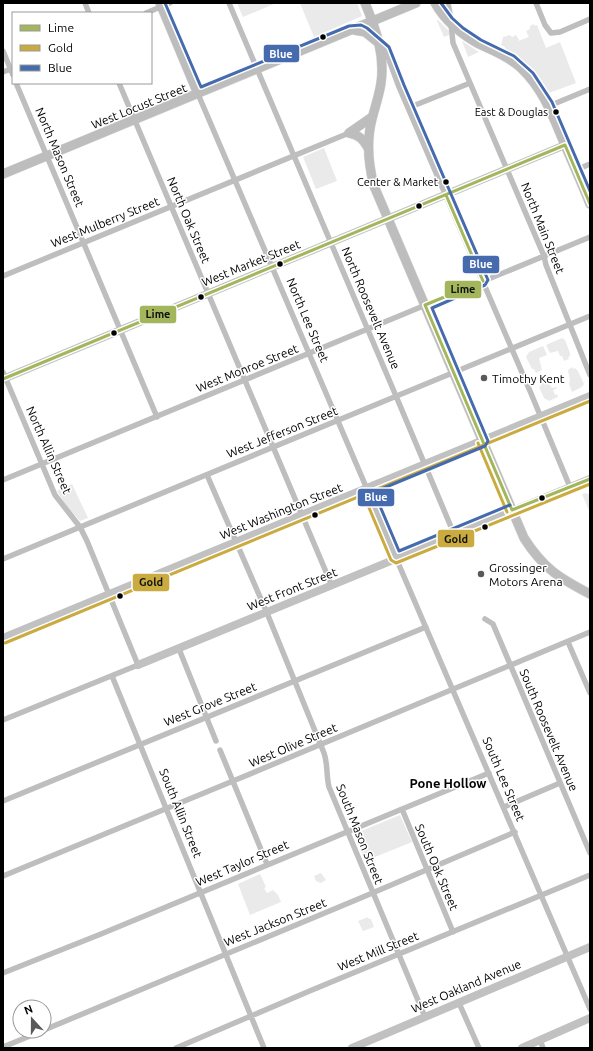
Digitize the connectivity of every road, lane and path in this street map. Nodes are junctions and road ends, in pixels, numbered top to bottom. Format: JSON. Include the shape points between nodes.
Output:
{"nodes":[{"id":1,"x":229,"y":3,"type":"edge"},
{"id":2,"x":365,"y":3,"type":"edge"},
{"id":3,"x":416,"y":3,"type":"edge"},
{"id":4,"x":435,"y":3,"type":"edge"},
{"id":5,"x":446,"y":3,"type":"edge"},
{"id":6,"x":536,"y":3,"type":"edge"},
{"id":7,"x":164,"y":4,"type":"edge"},
{"id":8,"x":148,"y":12,"type":"edge"},
{"id":9,"x":590,"y":19,"type":"edge"},
{"id":10,"x":373,"y":21,"type":"junction"},
{"id":11,"x":450,"y":21,"type":"junction"},
{"id":12,"x":350,"y":31,"type":"junction"},
{"id":13,"x":380,"y":44,"type":"junction"},
{"id":14,"x":3,"y":51,"type":"edge"},
{"id":15,"x":12,"y":68,"type":"edge"},
{"id":16,"x":257,"y":69,"type":"junction"},
{"id":17,"x":3,"y":72,"type":"edge"},
{"id":18,"x":470,"y":83,"type":"junction"},
{"id":19,"x":16,"y":84,"type":"edge"},
{"id":20,"x":118,"y":84,"type":"edge"},
{"id":21,"x":590,"y":89,"type":"edge"},
{"id":22,"x":198,"y":94,"type":"junction"},
{"id":23,"x":549,"y":106,"type":"junction"},
{"id":24,"x":408,"y":108,"type":"junction"},
{"id":25,"x":372,"y":117,"type":"junction"},
{"id":26,"x":134,"y":120,"type":"junction"},
{"id":27,"x":349,"y":133,"type":"junction"},
{"id":28,"x":565,"y":145,"type":"junction"},
{"id":29,"x":368,"y":148,"type":"junction"},
{"id":30,"x":48,"y":156,"type":"junction"},
{"id":31,"x":294,"y":156,"type":"junction"},
{"id":32,"x":590,"y":164,"type":"edge"},
{"id":33,"x":507,"y":169,"type":"junction"},
{"id":34,"x":576,"y":170,"type":"junction"},
{"id":35,"x":3,"y":174,"type":"edge"},
{"id":36,"x":235,"y":180,"type":"junction"},
{"id":37,"x":446,"y":195,"type":"junction"},
{"id":38,"x":590,"y":204,"type":"edge"},
{"id":39,"x":171,"y":207,"type":"junction"},
{"id":40,"x":388,"y":219,"type":"junction"},
{"id":41,"x":590,"y":237,"type":"edge"},
{"id":42,"x":84,"y":243,"type":"junction"},
{"id":43,"x":332,"y":243,"type":"junction"},
{"id":44,"x":544,"y":256,"type":"junction"},
{"id":45,"x":273,"y":267,"type":"junction"},
{"id":46,"x":3,"y":276,"type":"edge"},
{"id":47,"x":483,"y":281,"type":"junction"},
{"id":48,"x":208,"y":293,"type":"junction"},
{"id":49,"x":425,"y":305,"type":"junction"},
{"id":50,"x":590,"y":316,"type":"edge"},
{"id":51,"x":569,"y":325,"type":"junction"},
{"id":52,"x":121,"y":329,"type":"junction"},
{"id":53,"x":368,"y":329,"type":"junction"},
{"id":54,"x":512,"y":349,"type":"junction"},
{"id":55,"x":310,"y":354,"type":"junction"},
{"id":56,"x":454,"y":373,"type":"junction"},
{"id":57,"x":590,"y":375,"type":"edge"},
{"id":58,"x":4,"y":376,"type":"edge"},
{"id":59,"x":245,"y":380,"type":"junction"},
{"id":60,"x":396,"y":396,"type":"junction"},
{"id":61,"x":590,"y":396,"type":"edge"},
{"id":62,"x":157,"y":417,"type":"junction"},
{"id":63,"x":541,"y":417,"type":"junction"},
{"id":64,"x":338,"y":420,"type":"junction"},
{"id":65,"x":483,"y":442,"type":"junction"},
{"id":66,"x":273,"y":447,"type":"junction"},
{"id":67,"x":42,"y":464,"type":"junction"},
{"id":68,"x":425,"y":465,"type":"junction"},
{"id":69,"x":207,"y":474,"type":"junction"},
{"id":70,"x":590,"y":479,"type":"edge"},
{"id":71,"x":3,"y":480,"type":"edge"},
{"id":72,"x":570,"y":487,"type":"junction"},
{"id":73,"x":368,"y":488,"type":"junction"},
{"id":74,"x":512,"y":510,"type":"junction"},
{"id":75,"x":303,"y":515,"type":"junction"},
{"id":76,"x":80,"y":527,"type":"junction"},
{"id":77,"x":454,"y":534,"type":"junction"},
{"id":78,"x":236,"y":543,"type":"junction"},
{"id":79,"x":396,"y":558,"type":"junction"},
{"id":80,"x":3,"y":559,"type":"edge"},
{"id":81,"x":332,"y":586,"type":"junction"},
{"id":82,"x":590,"y":594,"type":"edge"},
{"id":83,"x":109,"y":595,"type":"junction"},
{"id":84,"x":267,"y":613,"type":"junction"},
{"id":85,"x":484,"y":619,"type":"dead end"},
{"id":86,"x":426,"y":627,"type":"junction"},
{"id":87,"x":590,"y":632,"type":"edge"},
{"id":88,"x":3,"y":638,"type":"edge"},
{"id":89,"x":568,"y":642,"type":"junction"},
{"id":90,"x":179,"y":648,"type":"junction"},
{"id":91,"x":138,"y":665,"type":"junction"},
{"id":92,"x":510,"y":665,"type":"junction"},
{"id":93,"x":112,"y":676,"type":"junction"},
{"id":94,"x":294,"y":681,"type":"junction"},
{"id":95,"x":453,"y":689,"type":"junction"},
{"id":96,"x":590,"y":693,"type":"edge"},
{"id":97,"x":207,"y":717,"type":"junction"},
{"id":98,"x":3,"y":720,"type":"edge"},
{"id":99,"x":216,"y":741,"type":"dead end"},
{"id":100,"x":140,"y":744,"type":"junction"},
{"id":101,"x":320,"y":745,"type":"junction"},
{"id":102,"x":220,"y":750,"type":"dead end"},
{"id":103,"x":489,"y":773,"type":"junction"},
{"id":104,"x":233,"y":781,"type":"junction"},
{"id":105,"x":560,"y":783,"type":"junction"},
{"id":106,"x":3,"y":801,"type":"edge"},
{"id":107,"x":504,"y":807,"type":"junction"},
{"id":108,"x":167,"y":808,"type":"junction"},
{"id":109,"x":402,"y":809,"type":"junction"},
{"id":110,"x":347,"y":831,"type":"junction"},
{"id":111,"x":515,"y":832,"type":"junction"},
{"id":112,"x":590,"y":853,"type":"edge"},
{"id":113,"x":267,"y":864,"type":"junction"},
{"id":114,"x":426,"y":870,"type":"junction"},
{"id":115,"x":590,"y":875,"type":"edge"},
{"id":116,"x":3,"y":876,"type":"edge"},
{"id":117,"x":201,"y":892,"type":"junction"},
{"id":118,"x":373,"y":894,"type":"junction"},
{"id":119,"x":542,"y":895,"type":"junction"},
{"id":120,"x":453,"y":932,"type":"junction"},
{"id":121,"x":590,"y":947,"type":"edge"},
{"id":122,"x":226,"y":954,"type":"junction"},
{"id":123,"x":399,"y":954,"type":"junction"},
{"id":124,"x":567,"y":957,"type":"junction"},
{"id":125,"x":3,"y":973,"type":"edge"},
{"id":126,"x":459,"y":1003,"type":"junction"},
{"id":127,"x":590,"y":1009,"type":"edge"},
{"id":128,"x":251,"y":1016,"type":"junction"},
{"id":129,"x":425,"y":1017,"type":"junction"},
{"id":130,"x":590,"y":1018,"type":"edge"},
{"id":131,"x":52,"y":1027,"type":"edge"},
{"id":132,"x":23,"y":1039,"type":"edge"},
{"id":133,"x":541,"y":1044,"type":"edge"},
{"id":134,"x":3,"y":1047,"type":"edge"},
{"id":135,"x":176,"y":1048,"type":"edge"},
{"id":136,"x":264,"y":1048,"type":"edge"},
{"id":137,"x":352,"y":1048,"type":"edge"},
{"id":138,"x":478,"y":1048,"type":"edge"},
{"id":139,"x":522,"y":1048,"type":"edge"}],
"edges":[{"from":1,"to":16,"type":"street","name":"North Roosevelt Avenue"},
{"from":2,"to":10,"type":"main road"},
{"from":3,"to":10,"type":"main road","name":"West Locust Street"},
{"from":4,"to":11,"type":"main road"},
{"from":5,"to":11,"type":"main road"},
{"from":6,"to":9,"type":"street","via":[[550,32],[560,32]]},
{"from":7,"to":8,"type":"street"},
{"from":7,"to":22,"type":"main road","name":"North Lee Street"},
{"from":10,"to":12,"type":"main road","name":"West Locust Street"},
{"from":10,"to":13,"type":"main road"},
{"from":11,"to":18,"type":"street","name":"North Main Street","via":[[453,43]]},
{"from":11,"to":23,"type":"main road","via":[[465,35],[506,57],[520,68],[538,86]]},
{"from":12,"to":13,"type":"main road","via":[[361,30]]},
{"from":12,"to":16,"type":"main road","name":"West Locust Street"},
{"from":13,"to":24,"type":"street","via":[[385,49]]},
{"from":13,"to":25,"type":"main road","via":[[381,82]]},
{"from":14,"to":15,"type":"street"},
{"from":15,"to":17,"type":"street"},
{"from":16,"to":22,"type":"main road","name":"West Locust Street"},
{"from":16,"to":31,"type":"street","name":"North Roosevelt Avenue"},
{"from":18,"to":24,"type":"street"},
{"from":18,"to":33,"type":"street","name":"North Main Street"},
{"from":19,"to":30,"type":"street","name":"North Mason Street"},
{"from":20,"to":26,"type":"street","name":"North Oak Street"},
{"from":21,"to":23,"type":"street"},
{"from":22,"to":26,"type":"main road","name":"West Locust Street"},
{"from":22,"to":36,"type":"street","name":"North Lee Street"},
{"from":23,"to":28,"type":"main road"},
{"from":24,"to":37,"type":"street"},
{"from":25,"to":27,"type":"main road"},
{"from":25,"to":29,"type":"main road"},
{"from":26,"to":30,"type":"main road","name":"West Locust Street"},
{"from":26,"to":39,"type":"street","name":"North Oak Street"},
{"from":27,"to":29,"type":"main road","via":[[358,136]]},
{"from":27,"to":31,"type":"street","name":"West Mulberry Street"},
{"from":28,"to":33,"type":"street","name":"West Market Street"},
{"from":28,"to":34,"type":"main road"},
{"from":29,"to":40,"type":"main road","via":[[371,175]]},
{"from":30,"to":35,"type":"main road","name":"West Locust Street"},
{"from":30,"to":42,"type":"street","name":"North Mason Street"},
{"from":31,"to":36,"type":"street","name":"West Mulberry Street"},
{"from":31,"to":43,"type":"street","name":"North Roosevelt Avenue"},
{"from":32,"to":34,"type":"street"},
{"from":33,"to":37,"type":"street","name":"West Market Street"},
{"from":33,"to":44,"type":"street","name":"North Main Street"},
{"from":34,"to":38,"type":"main road"},
{"from":36,"to":39,"type":"street","name":"West Mulberry Street"},
{"from":36,"to":45,"type":"street","name":"North Lee Street"},
{"from":37,"to":40,"type":"street","name":"West Market Street"},
{"from":37,"to":47,"type":"street"},
{"from":39,"to":42,"type":"street","name":"West Mulberry Street"},
{"from":39,"to":48,"type":"street","name":"North Oak Street"},
{"from":40,"to":43,"type":"street","name":"West Market Street"},
{"from":40,"to":49,"type":"main road"},
{"from":41,"to":44,"type":"street","name":"West Monroe Street"},
{"from":42,"to":46,"type":"street","name":"West Mulberry Street"},
{"from":42,"to":52,"type":"street","name":"North Mason Street"},
{"from":43,"to":45,"type":"street","name":"West Market Street"},
{"from":43,"to":53,"type":"street","name":"North Roosevelt Avenue"},
{"from":44,"to":47,"type":"street","name":"West Monroe Street"},
{"from":44,"to":51,"type":"street","name":"North Main Street"},
{"from":45,"to":48,"type":"street","name":"West Market Street"},
{"from":45,"to":55,"type":"street","name":"North Lee Street"},
{"from":47,"to":49,"type":"street","name":"West Monroe Street"},
{"from":47,"to":54,"type":"street"},
{"from":48,"to":52,"type":"street","name":"West Market Street"},
{"from":48,"to":59,"type":"street","name":"North Oak Street"},
{"from":49,"to":53,"type":"street","name":"West Monroe Street"},
{"from":49,"to":56,"type":"main road"},
{"from":50,"to":51,"type":"street","name":"West Jefferson Street"},
{"from":51,"to":54,"type":"street","name":"West Jefferson Street"},
{"from":51,"to":57,"type":"street","name":"North Main Street"},
{"from":52,"to":58,"type":"street","name":"West Market Street"},
{"from":52,"to":62,"type":"street","name":"North Mason Street"},
{"from":53,"to":55,"type":"street","name":"West Monroe Street"},
{"from":53,"to":60,"type":"street","name":"North Roosevelt Avenue"},
{"from":54,"to":56,"type":"street","name":"West Jefferson Street"},
{"from":54,"to":63,"type":"street"},
{"from":55,"to":59,"type":"street","name":"West Monroe Street"},
{"from":55,"to":64,"type":"street","name":"North Lee Street"},
{"from":56,"to":60,"type":"street","name":"West Jefferson Street"},
{"from":56,"to":65,"type":"main road"},
{"from":58,"to":67,"type":"street","name":"North Allin Street"},
{"from":59,"to":62,"type":"street","name":"West Monroe Street"},
{"from":59,"to":66,"type":"street","name":"North Oak Street"},
{"from":60,"to":64,"type":"street","name":"West Jefferson Street"},
{"from":60,"to":68,"type":"street","name":"North Roosevelt Avenue"},
{"from":61,"to":63,"type":"street","name":"West Washington Street"},
{"from":62,"to":67,"type":"street","name":"West Monroe Street"},
{"from":63,"to":65,"type":"street","name":"West Washington Street"},
{"from":63,"to":72,"type":"street"},
{"from":64,"to":66,"type":"street","name":"West Jefferson Street"},
{"from":64,"to":73,"type":"street","name":"North Lee Street"},
{"from":65,"to":68,"type":"street","name":"West Washington Street"},
{"from":65,"to":74,"type":"main road"},
{"from":66,"to":69,"type":"street","name":"West Jefferson Street"},
{"from":66,"to":75,"type":"street","name":"North Oak Street"},
{"from":67,"to":71,"type":"street","name":"West Monroe Street"},
{"from":67,"to":76,"type":"street","name":"North Allin Street","via":[[59,501]]},
{"from":68,"to":73,"type":"street","name":"West Washington Street"},
{"from":68,"to":77,"type":"street","name":"North Roosevelt Avenue"},
{"from":69,"to":76,"type":"street","name":"West Jefferson Street"},
{"from":69,"to":78,"type":"street"},
{"from":70,"to":72,"type":"street","name":"West Front Street"},
{"from":72,"to":74,"type":"street","name":"West Front Street"},
{"from":73,"to":75,"type":"street","name":"West Washington Street"},
{"from":73,"to":79,"type":"street","name":"North Lee Street"},
{"from":74,"to":77,"type":"street","name":"West Front Street"},
{"from":74,"to":82,"type":"main road","via":[[524,538],[542,562],[563,580]]},
{"from":75,"to":78,"type":"street","name":"West Washington Street"},
{"from":75,"to":81,"type":"street","name":"North Oak Street"},
{"from":76,"to":80,"type":"street","name":"West Jefferson Street"},
{"from":76,"to":83,"type":"street","name":"North Allin Street"},
{"from":77,"to":79,"type":"street","name":"West Front Street"},
{"from":78,"to":83,"type":"street","name":"West Washington Street"},
{"from":78,"to":84,"type":"street"},
{"from":79,"to":81,"type":"street","name":"West Front Street"},
{"from":79,"to":86,"type":"street","name":"South Lee Street"},
{"from":81,"to":84,"type":"street","name":"West Front Street"},
{"from":83,"to":88,"type":"street","name":"West Washington Street"},
{"from":83,"to":91,"type":"street","name":"North Allin Street"},
{"from":84,"to":90,"type":"street","name":"West Front Street"},
{"from":84,"to":94,"type":"street","name":"South Mason Street"},
{"from":85,"to":92,"type":"street","name":"South Roosevelt Avenue","via":[[493,624]]},
{"from":86,"to":94,"type":"street","name":"West Grove Street"},
{"from":86,"to":95,"type":"street","name":"South Lee Street"},
{"from":87,"to":89,"type":"street","name":"West Olive Street"},
{"from":89,"to":92,"type":"street","name":"West Olive Street"},
{"from":89,"to":96,"type":"street"},
{"from":90,"to":91,"type":"street","name":"West Front Street"},
{"from":90,"to":97,"type":"street"},
{"from":91,"to":93,"type":"street","name":"West Front Street"},
{"from":92,"to":95,"type":"street","name":"West Olive Street"},
{"from":92,"to":105,"type":"street","name":"South Roosevelt Avenue"},
{"from":93,"to":98,"type":"street","name":"West Front Street"},
{"from":93,"to":100,"type":"street","name":"South Allin Street"},
{"from":94,"to":97,"type":"street","name":"West Grove Street"},
{"from":94,"to":101,"type":"street","name":"South Mason Street"},
{"from":95,"to":101,"type":"street","name":"West Olive Street"},
{"from":95,"to":103,"type":"street","name":"South Lee Street"},
{"from":97,"to":99,"type":"street"},
{"from":97,"to":100,"type":"street","name":"West Grove Street"},
{"from":100,"to":106,"type":"street","name":"West Grove Street"},
{"from":100,"to":108,"type":"street","name":"South Allin Street"},
{"from":101,"to":104,"type":"street","name":"West Olive Street"},
{"from":101,"to":110,"type":"street","name":"South Mason Street","via":[[326,760],[329,787]]},
{"from":102,"to":104,"type":"street"},
{"from":103,"to":107,"type":"street","name":"South Lee Street"},
{"from":103,"to":109,"type":"street","name":"West Taylor Street"},
{"from":104,"to":108,"type":"street","name":"West Olive Street"},
{"from":104,"to":113,"type":"street"},
{"from":105,"to":107,"type":"street"},
{"from":105,"to":112,"type":"street","name":"South Roosevelt Avenue"},
{"from":107,"to":111,"type":"street","name":"South Lee Street"},
{"from":108,"to":116,"type":"street","name":"West Olive Street"},
{"from":108,"to":117,"type":"street","name":"South Allin Street"},
{"from":109,"to":110,"type":"street","name":"West Taylor Street"},
{"from":109,"to":114,"type":"street","name":"South Oak Street"},
{"from":110,"to":113,"type":"street","name":"West Taylor Street"},
{"from":110,"to":118,"type":"street","name":"South Mason Street"},
{"from":111,"to":114,"type":"street","name":"West Jackson Street"},
{"from":111,"to":119,"type":"street","name":"South Lee Street"},
{"from":113,"to":117,"type":"street","name":"West Taylor Street"},
{"from":114,"to":118,"type":"street","name":"West Jackson Street"},
{"from":114,"to":120,"type":"street","name":"South Oak Street"},
{"from":115,"to":119,"type":"street","name":"West Mill Street"},
{"from":117,"to":122,"type":"street","name":"South Allin Street"},
{"from":117,"to":125,"type":"street","name":"West Taylor Street"},
{"from":118,"to":122,"type":"street","name":"West Jackson Street"},
{"from":118,"to":123,"type":"street","name":"South Mason Street"},
{"from":119,"to":120,"type":"street","name":"West Mill Street"},
{"from":119,"to":124,"type":"street","name":"South Lee Street"},
{"from":120,"to":123,"type":"street","name":"West Mill Street"},
{"from":121,"to":124,"type":"street","name":"West Oakland Avenue"},
{"from":122,"to":128,"type":"street","name":"South Allin Street"},
{"from":122,"to":131,"type":"street","name":"West Jackson Street"},
{"from":123,"to":128,"type":"street","name":"West Mill Street"},
{"from":123,"to":129,"type":"street","name":"South Mason Street"},
{"from":124,"to":126,"type":"street","name":"West Oakland Avenue"},
{"from":124,"to":127,"type":"street","name":"South Lee Street"},
{"from":126,"to":129,"type":"street","name":"West Oakland Avenue"},
{"from":126,"to":138,"type":"street"},
{"from":128,"to":135,"type":"street","name":"West Mill Street"},
{"from":128,"to":136,"type":"street","name":"South Allin Street"},
{"from":129,"to":137,"type":"street","name":"West Oakland Avenue"},
{"from":130,"to":133,"type":"street"},
{"from":132,"to":134,"type":"street","name":"West Jackson Street"},
{"from":133,"to":139,"type":"street"}]}
